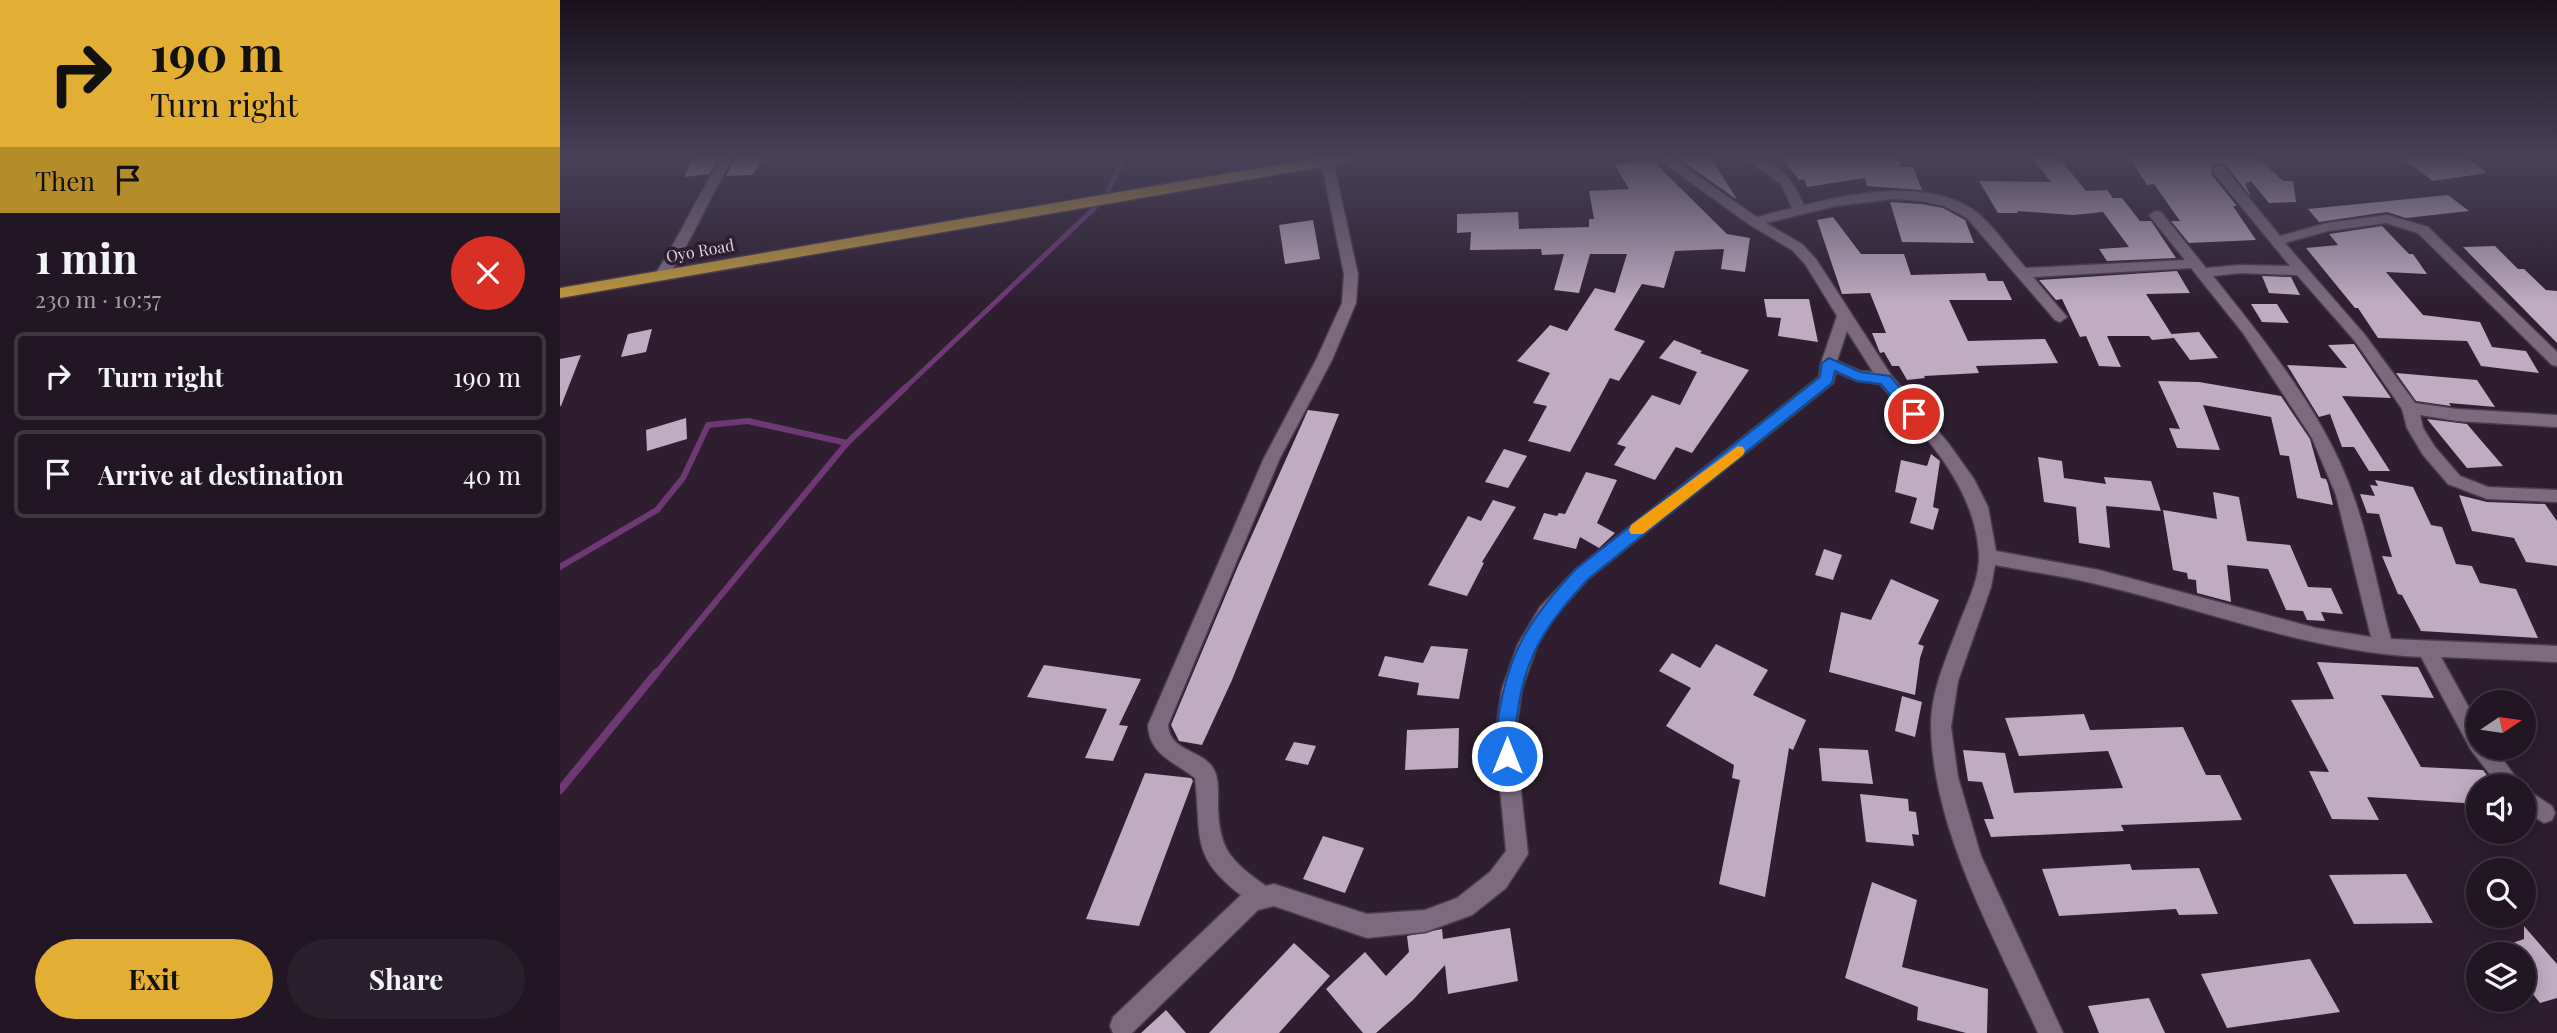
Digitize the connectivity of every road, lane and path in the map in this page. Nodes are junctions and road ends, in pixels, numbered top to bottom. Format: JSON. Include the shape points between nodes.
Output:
{"nodes":[{"id":1,"x":699,"y":206,"type":"edge"},
{"id":2,"x":1067,"y":206,"type":"edge"},
{"id":3,"x":1341,"y":206,"type":"edge"},
{"id":4,"x":1732,"y":206,"type":"edge"},
{"id":5,"x":1797,"y":206,"type":"edge"},
{"id":6,"x":1818,"y":206,"type":"edge"},
{"id":7,"x":1959,"y":206,"type":"edge"},
{"id":8,"x":2248,"y":206,"type":"edge"},
{"id":9,"x":1799,"y":210,"type":"junction"},
{"id":10,"x":2156,"y":215,"type":"dead end"},
{"id":11,"x":1755,"y":222,"type":"junction"},
{"id":12,"x":2276,"y":241,"type":"junction"},
{"id":13,"x":2199,"y":268,"type":"junction"},
{"id":14,"x":2301,"y":271,"type":"junction"},
{"id":15,"x":2021,"y":273,"type":"junction"},
{"id":16,"x":661,"y":276,"type":"junction"},
{"id":17,"x":560,"y":293,"type":"edge"},
{"id":18,"x":1845,"y":315,"type":"junction"},
{"id":19,"x":2060,"y":317,"type":"dead end"},
{"id":20,"x":2557,"y":361,"type":"edge"},
{"id":21,"x":1829,"y":363,"type":"junction"},
{"id":22,"x":1885,"y":379,"type":"junction"},
{"id":23,"x":2410,"y":408,"type":"junction"},
{"id":24,"x":2557,"y":421,"type":"edge"},
{"id":25,"x":2557,"y":496,"type":"edge"},
{"id":26,"x":1988,"y":556,"type":"junction"},
{"id":27,"x":2383,"y":647,"type":"junction"},
{"id":28,"x":2427,"y":650,"type":"junction"},
{"id":29,"x":2557,"y":654,"type":"edge"},
{"id":30,"x":2466,"y":721,"type":"edge"},
{"id":31,"x":2491,"y":760,"type":"edge"},
{"id":32,"x":2502,"y":774,"type":"edge"},
{"id":33,"x":2536,"y":807,"type":"edge"},
{"id":34,"x":2544,"y":813,"type":"dead end"},
{"id":35,"x":1262,"y":897,"type":"junction"},
{"id":36,"x":1122,"y":1026,"type":"dead end"},
{"id":37,"x":2050,"y":1033,"type":"edge"}],
"edges":[{"from":1,"to":16,"type":"street"},
{"from":2,"to":16,"type":"highway","name":"Oyo Road"},
{"from":3,"to":35,"type":"street","via":[[1351,274],[1349,303],[1272,458],[1158,724],[1161,744],[1205,773],[1213,852],[1223,868]]},
{"from":4,"to":11,"type":"street"},
{"from":5,"to":9,"type":"street"},
{"from":6,"to":9,"type":"street"},
{"from":7,"to":15,"type":"street"},
{"from":8,"to":12,"type":"street"},
{"from":9,"to":11,"type":"street"},
{"from":10,"to":13,"type":"street"},
{"from":11,"to":18,"type":"street","via":[[1797,247]]},
{"from":12,"to":14,"type":"street"},
{"from":12,"to":20,"type":"street","via":[[2327,227],[2388,219],[2423,230]]},
{"from":13,"to":14,"type":"street"},
{"from":13,"to":15,"type":"street"},
{"from":13,"to":27,"type":"street","via":[[2248,330],[2320,437],[2345,495]]},
{"from":14,"to":23,"type":"street","via":[[2360,338]]},
{"from":15,"to":19,"type":"street"},
{"from":16,"to":17,"type":"highway","name":"Oyo Road"},
{"from":18,"to":21,"type":"street"},
{"from":18,"to":22,"type":"street"},
{"from":21,"to":22,"type":"street","via":[[1857,376]]},
{"from":21,"to":35,"type":"street","via":[[1827,379],[1582,574],[1547,612],[1528,644],[1512,689],[1505,737],[1517,855],[1499,880],[1464,908],[1425,921],[1367,926],[1274,895]]},
{"from":22,"to":26,"type":"street","via":[[1968,483],[1979,507]]},
{"from":23,"to":24,"type":"street"},
{"from":23,"to":25,"type":"street","via":[[2422,440],[2454,480],[2487,493]]},
{"from":26,"to":27,"type":"street","via":[[2099,577],[2316,636]]},
{"from":26,"to":37,"type":"street","via":[[1982,587],[1948,681],[1941,727],[1947,777],[1970,858]]},
{"from":27,"to":28,"type":"street"},
{"from":28,"to":29,"type":"street"},
{"from":28,"to":30,"type":"street"},
{"from":31,"to":32,"type":"street"},
{"from":33,"to":34,"type":"street"},
{"from":35,"to":36,"type":"street","via":[[1243,909]]}]}
